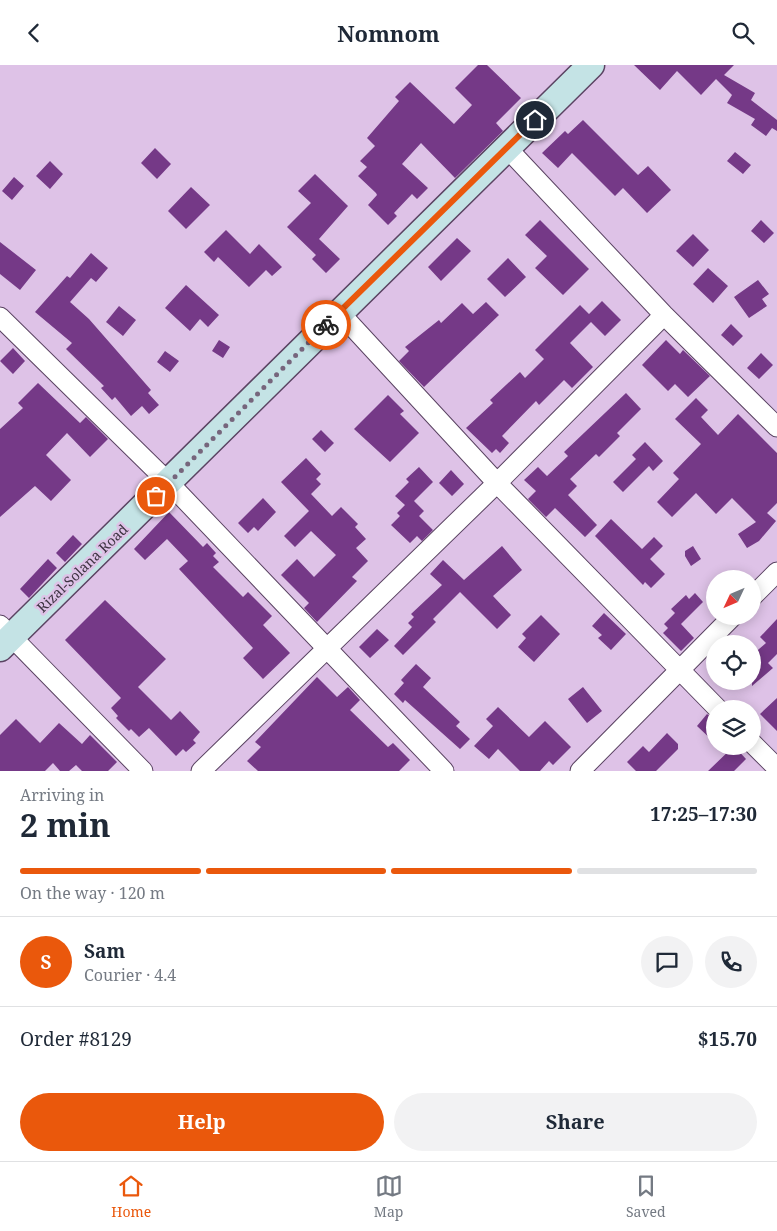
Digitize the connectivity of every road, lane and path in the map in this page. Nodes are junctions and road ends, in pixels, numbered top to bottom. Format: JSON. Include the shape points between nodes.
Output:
{"nodes":[{"id":1,"x":591,"y":65,"type":"edge"},
{"id":2,"x":507,"y":148,"type":"junction"},
{"id":3,"x":339,"y":312,"type":"junction"},
{"id":4,"x":664,"y":315,"type":"junction"},
{"id":5,"x":3,"y":325,"type":"edge"},
{"id":6,"x":777,"y":427,"type":"edge"},
{"id":7,"x":169,"y":483,"type":"junction"},
{"id":8,"x":497,"y":483,"type":"junction"},
{"id":9,"x":777,"y":572,"type":"edge"},
{"id":10,"x":761,"y":588,"type":"edge"},
{"id":11,"x":724,"y":625,"type":"edge"},
{"id":12,"x":4,"y":637,"type":"edge"},
{"id":13,"x":326,"y":649,"type":"junction"},
{"id":14,"x":679,"y":670,"type":"junction"},
{"id":15,"x":709,"y":700,"type":"edge"},
{"id":16,"x":761,"y":752,"type":"edge"},
{"id":17,"x":777,"y":768,"type":"edge"},
{"id":18,"x":143,"y":771,"type":"edge"},
{"id":19,"x":201,"y":771,"type":"edge"},
{"id":20,"x":444,"y":771,"type":"edge"},
{"id":21,"x":580,"y":771,"type":"edge"}],
"edges":[{"from":1,"to":2,"type":"main road","name":"Rizal-Solana Road"},
{"from":2,"to":3,"type":"main road","name":"Rizal-Solana Road"},
{"from":2,"to":4,"type":"street"},
{"from":3,"to":7,"type":"main road","name":"Rizal-Solana Road"},
{"from":3,"to":8,"type":"street"},
{"from":4,"to":6,"type":"street"},
{"from":4,"to":8,"type":"street"},
{"from":5,"to":7,"type":"street"},
{"from":7,"to":12,"type":"main road","name":"Rizal-Solana Road"},
{"from":7,"to":13,"type":"street"},
{"from":8,"to":13,"type":"street"},
{"from":8,"to":14,"type":"street"},
{"from":9,"to":10,"type":"street"},
{"from":11,"to":14,"type":"street"},
{"from":12,"to":18,"type":"street"},
{"from":13,"to":19,"type":"street"},
{"from":13,"to":20,"type":"street"},
{"from":14,"to":15,"type":"street"},
{"from":14,"to":21,"type":"street"},
{"from":16,"to":17,"type":"street"}]}
